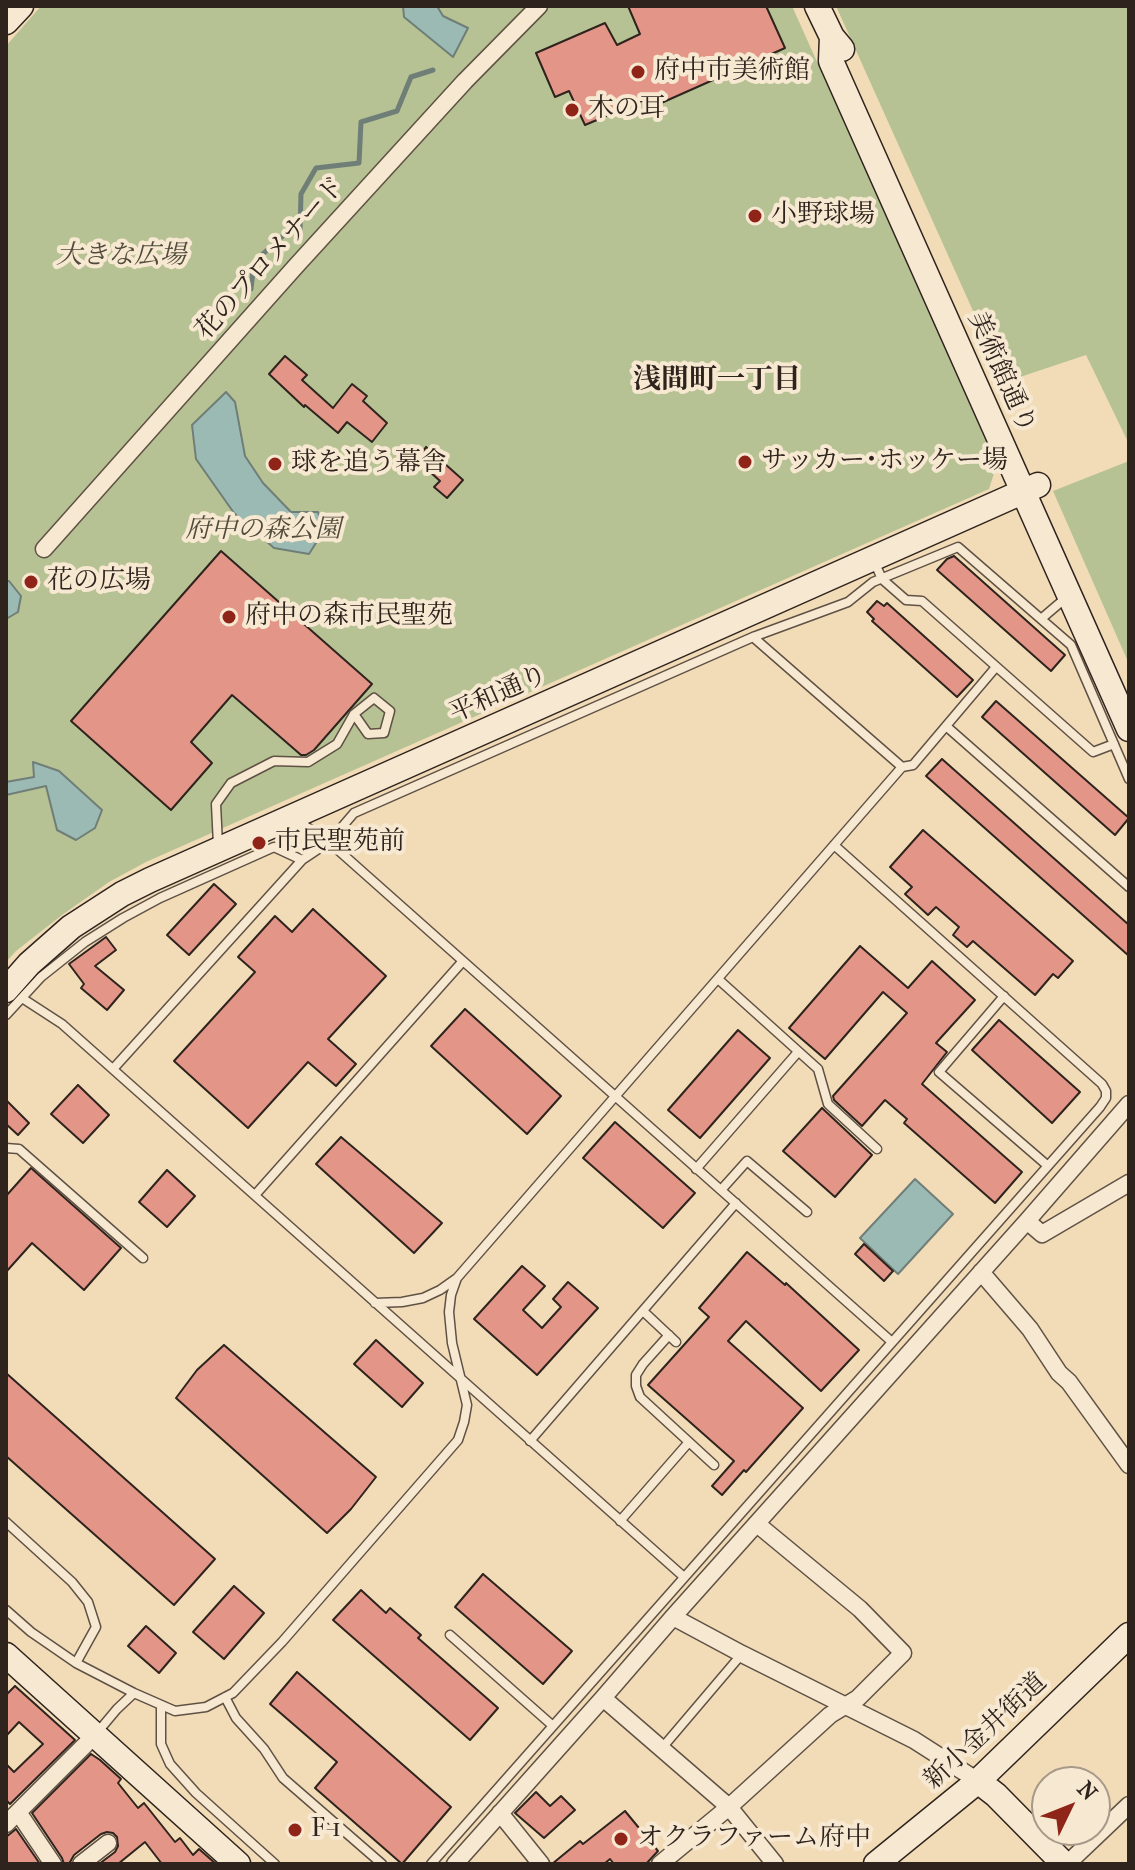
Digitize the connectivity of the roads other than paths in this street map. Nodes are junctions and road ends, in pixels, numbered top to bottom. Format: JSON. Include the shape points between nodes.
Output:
{"nodes":[{"id":1,"x":21,"y":6,"type":"edge"},
{"id":2,"x":539,"y":6,"type":"edge"},
{"id":3,"x":817,"y":6,"type":"edge"},
{"id":4,"x":6,"y":22,"type":"edge"},
{"id":5,"x":1030,"y":488,"type":"junction"},
{"id":6,"x":44,"y":549,"type":"dead end"},
{"id":7,"x":877,"y":569,"type":"junction"},
{"id":8,"x":1069,"y":595,"type":"junction"},
{"id":9,"x":1041,"y":619,"type":"junction"},
{"id":10,"x":753,"y":637,"type":"junction"},
{"id":11,"x":996,"y":667,"type":"junction"},
{"id":12,"x":1122,"y":687,"type":"edge"},
{"id":13,"x":354,"y":714,"type":"junction"},
{"id":14,"x":946,"y":726,"type":"junction"},
{"id":15,"x":1122,"y":737,"type":"edge"},
{"id":16,"x":1125,"y":759,"type":"edge"},
{"id":17,"x":902,"y":767,"type":"junction"},
{"id":18,"x":1129,"y":779,"type":"edge"},
{"id":19,"x":293,"y":817,"type":"junction"},
{"id":20,"x":329,"y":842,"type":"junction"},
{"id":21,"x":834,"y":845,"type":"junction"},
{"id":22,"x":218,"y":850,"type":"junction"},
{"id":23,"x":302,"y":860,"type":"junction"},
{"id":24,"x":1129,"y":887,"type":"edge"},
{"id":25,"x":463,"y":961,"type":"junction"},
{"id":26,"x":718,"y":979,"type":"junction"},
{"id":27,"x":14,"y":994,"type":"edge"},
{"id":28,"x":1004,"y":996,"type":"junction"},
{"id":29,"x":6,"y":1015,"type":"edge"},
{"id":30,"x":798,"y":1052,"type":"junction"},
{"id":31,"x":113,"y":1069,"type":"junction"},
{"id":32,"x":615,"y":1096,"type":"junction"},
{"id":33,"x":1129,"y":1104,"type":"edge"},
{"id":34,"x":6,"y":1148,"type":"edge"},
{"id":35,"x":877,"y":1149,"type":"dead end"},
{"id":36,"x":1048,"y":1166,"type":"junction"},
{"id":37,"x":696,"y":1169,"type":"junction"},
{"id":38,"x":1129,"y":1183,"type":"edge"},
{"id":39,"x":721,"y":1190,"type":"junction"},
{"id":40,"x":255,"y":1195,"type":"junction"},
{"id":41,"x":736,"y":1203,"type":"junction"},
{"id":42,"x":807,"y":1212,"type":"dead end"},
{"id":43,"x":1027,"y":1221,"type":"junction"},
{"id":44,"x":143,"y":1258,"type":"dead end"},
{"id":45,"x":981,"y":1272,"type":"junction"},
{"id":46,"x":457,"y":1278,"type":"junction"},
{"id":47,"x":375,"y":1303,"type":"junction"},
{"id":48,"x":643,"y":1311,"type":"junction"},
{"id":49,"x":892,"y":1342,"type":"junction"},
{"id":50,"x":461,"y":1378,"type":"junction"},
{"id":51,"x":530,"y":1441,"type":"junction"},
{"id":52,"x":689,"y":1442,"type":"junction"},
{"id":53,"x":714,"y":1465,"type":"dead end"},
{"id":54,"x":1129,"y":1465,"type":"edge"},
{"id":55,"x":620,"y":1521,"type":"junction"},
{"id":56,"x":6,"y":1522,"type":"edge"},
{"id":57,"x":757,"y":1524,"type":"junction"},
{"id":58,"x":684,"y":1577,"type":"junction"},
{"id":59,"x":6,"y":1610,"type":"edge"},
{"id":60,"x":673,"y":1617,"type":"junction"},
{"id":61,"x":450,"y":1635,"type":"dead end"},
{"id":62,"x":1129,"y":1635,"type":"edge"},
{"id":63,"x":742,"y":1654,"type":"junction"},
{"id":64,"x":6,"y":1655,"type":"edge"},
{"id":65,"x":76,"y":1663,"type":"junction"},
{"id":66,"x":134,"y":1693,"type":"junction"},
{"id":67,"x":225,"y":1697,"type":"junction"},
{"id":68,"x":603,"y":1698,"type":"junction"},
{"id":69,"x":161,"y":1705,"type":"junction"},
{"id":70,"x":845,"y":1707,"type":"junction"},
{"id":71,"x":553,"y":1726,"type":"junction"},
{"id":72,"x":95,"y":1735,"type":"junction"},
{"id":73,"x":661,"y":1748,"type":"junction"},
{"id":74,"x":978,"y":1781,"type":"junction"},
{"id":75,"x":1129,"y":1805,"type":"edge"},
{"id":76,"x":729,"y":1807,"type":"junction"},
{"id":77,"x":500,"y":1813,"type":"junction"},
{"id":78,"x":12,"y":1818,"type":"edge"},
{"id":79,"x":108,"y":1843,"type":"dead end"},
{"id":80,"x":53,"y":1864,"type":"edge"},
{"id":81,"x":81,"y":1864,"type":"edge"},
{"id":82,"x":238,"y":1864,"type":"edge"},
{"id":83,"x":275,"y":1864,"type":"edge"},
{"id":84,"x":382,"y":1864,"type":"edge"},
{"id":85,"x":431,"y":1864,"type":"edge"},
{"id":86,"x":455,"y":1864,"type":"edge"},
{"id":87,"x":541,"y":1864,"type":"edge"},
{"id":88,"x":660,"y":1864,"type":"edge"},
{"id":89,"x":775,"y":1864,"type":"edge"},
{"id":90,"x":876,"y":1864,"type":"edge"},
{"id":91,"x":1066,"y":1864,"type":"edge"}],
"edges":[{"from":1,"to":4,"type":"street"},
{"from":2,"to":6,"type":"street","name":"花のプロメナード","via":[[317,243]]},
{"from":3,"to":5,"type":"street","name":"美術館通り","via":[[832,37],[831,61]]},
{"from":5,"to":7,"type":"street","name":"平和通り"},
{"from":5,"to":8,"type":"street","name":"美術館通り"},
{"from":5,"to":12,"type":"street","name":"美術館通り"},
{"from":7,"to":9,"type":"lane","via":[[958,547]]},
{"from":7,"to":10,"type":"lane","via":[[873,582],[848,602]]},
{"from":7,"to":11,"type":"lane","via":[[906,600],[922,601]]},
{"from":7,"to":19,"type":"street","name":"平和通り"},
{"from":8,"to":9,"type":"lane"},
{"from":8,"to":12,"type":"street","name":"美術館通り"},
{"from":9,"to":15,"type":"lane","via":[[1071,645]]},
{"from":10,"to":17,"type":"lane"},
{"from":10,"to":20,"type":"lane","via":[[354,813]]},
{"from":11,"to":14,"type":"lane"},
{"from":11,"to":15,"type":"lane","via":[[1093,752]]},
{"from":12,"to":15,"type":"street","name":"美術館通り"},
{"from":13,"to":13,"type":"lane","via":[[374,698],[390,711],[384,733],[368,734]]},
{"from":13,"to":22,"type":"lane","via":[[337,744],[308,762],[274,761],[231,783],[216,804]]},
{"from":14,"to":17,"type":"lane","via":[[913,765]]},
{"from":14,"to":24,"type":"lane"},
{"from":15,"to":16,"type":"lane"},
{"from":16,"to":18,"type":"lane"},
{"from":17,"to":21,"type":"lane"},
{"from":19,"to":20,"type":"lane"},
{"from":19,"to":22,"type":"street","name":"平和通り"},
{"from":20,"to":23,"type":"lane"},
{"from":20,"to":25,"type":"lane"},
{"from":21,"to":26,"type":"lane"},
{"from":21,"to":28,"type":"lane"},
{"from":22,"to":27,"type":"street","name":"平和通り","via":[[94,911],[29,964]]},
{"from":23,"to":27,"type":"lane","via":[[274,847],[160,898],[85,942]]},
{"from":23,"to":31,"type":"lane"},
{"from":25,"to":32,"type":"lane"},
{"from":25,"to":40,"type":"lane"},
{"from":26,"to":30,"type":"lane"},
{"from":26,"to":32,"type":"lane"},
{"from":27,"to":29,"type":"lane"},
{"from":27,"to":31,"type":"lane","via":[[62,1024]]},
{"from":28,"to":36,"type":"lane","via":[[1106,1091],[1100,1107]]},
{"from":28,"to":36,"type":"lane","via":[[939,1072]]},
{"from":30,"to":35,"type":"lane","via":[[818,1069],[828,1104]]},
{"from":30,"to":37,"type":"lane"},
{"from":31,"to":40,"type":"lane"},
{"from":32,"to":37,"type":"lane"},
{"from":32,"to":46,"type":"lane"},
{"from":33,"to":43,"type":"street"},
{"from":34,"to":44,"type":"lane","via":[[19,1149]]},
{"from":36,"to":49,"type":"lane"},
{"from":37,"to":39,"type":"lane"},
{"from":38,"to":43,"type":"street","via":[[1042,1234]]},
{"from":39,"to":41,"type":"lane"},
{"from":39,"to":42,"type":"lane","via":[[747,1161]]},
{"from":40,"to":47,"type":"lane"},
{"from":41,"to":48,"type":"lane"},
{"from":41,"to":49,"type":"lane"},
{"from":43,"to":45,"type":"street"},
{"from":45,"to":54,"type":"street","via":[[1030,1329]]},
{"from":45,"to":57,"type":"street"},
{"from":46,"to":47,"type":"lane","via":[[423,1298]]},
{"from":46,"to":50,"type":"lane","via":[[449,1312]]},
{"from":47,"to":50,"type":"lane"},
{"from":48,"to":51,"type":"lane"},
{"from":48,"to":52,"type":"lane","via":[[672,1338],[643,1364],[636,1386],[640,1397]]},
{"from":49,"to":58,"type":"lane"},
{"from":50,"to":51,"type":"lane"},
{"from":50,"to":67,"type":"lane","via":[[467,1405],[458,1440],[282,1642]]},
{"from":51,"to":55,"type":"lane"},
{"from":52,"to":53,"type":"lane"},
{"from":52,"to":55,"type":"lane"},
{"from":55,"to":58,"type":"lane"},
{"from":56,"to":65,"type":"lane","via":[[88,1602],[96,1627]]},
{"from":57,"to":60,"type":"street"},
{"from":57,"to":70,"type":"street","via":[[860,1609],[903,1653]]},
{"from":58,"to":71,"type":"lane"},
{"from":59,"to":65,"type":"lane"},
{"from":60,"to":63,"type":"street"},
{"from":60,"to":68,"type":"street"},
{"from":61,"to":71,"type":"lane"},
{"from":62,"to":74,"type":"street","name":"新小金井街道"},
{"from":63,"to":70,"type":"street"},
{"from":63,"to":73,"type":"lane"},
{"from":64,"to":72,"type":"street"},
{"from":65,"to":66,"type":"lane"},
{"from":66,"to":69,"type":"lane"},
{"from":66,"to":72,"type":"lane"},
{"from":67,"to":69,"type":"lane","via":[[206,1707],[175,1711]]},
{"from":67,"to":84,"type":"lane","via":[[283,1778]]},
{"from":68,"to":73,"type":"street"},
{"from":68,"to":77,"type":"street"},
{"from":69,"to":83,"type":"lane","via":[[161,1744],[170,1764]]},
{"from":70,"to":74,"type":"street","via":[[914,1740]]},
{"from":70,"to":76,"type":"street"},
{"from":71,"to":85,"type":"lane"},
{"from":72,"to":78,"type":"street"},
{"from":72,"to":82,"type":"street"},
{"from":73,"to":76,"type":"street"},
{"from":74,"to":90,"type":"street","name":"新小金井街道"},
{"from":74,"to":91,"type":"street"},
{"from":75,"to":91,"type":"street"},
{"from":76,"to":88,"type":"street"},
{"from":76,"to":89,"type":"street"},
{"from":77,"to":86,"type":"street"},
{"from":77,"to":87,"type":"street"},
{"from":78,"to":80,"type":"street"},
{"from":79,"to":81,"type":"street"}]}
